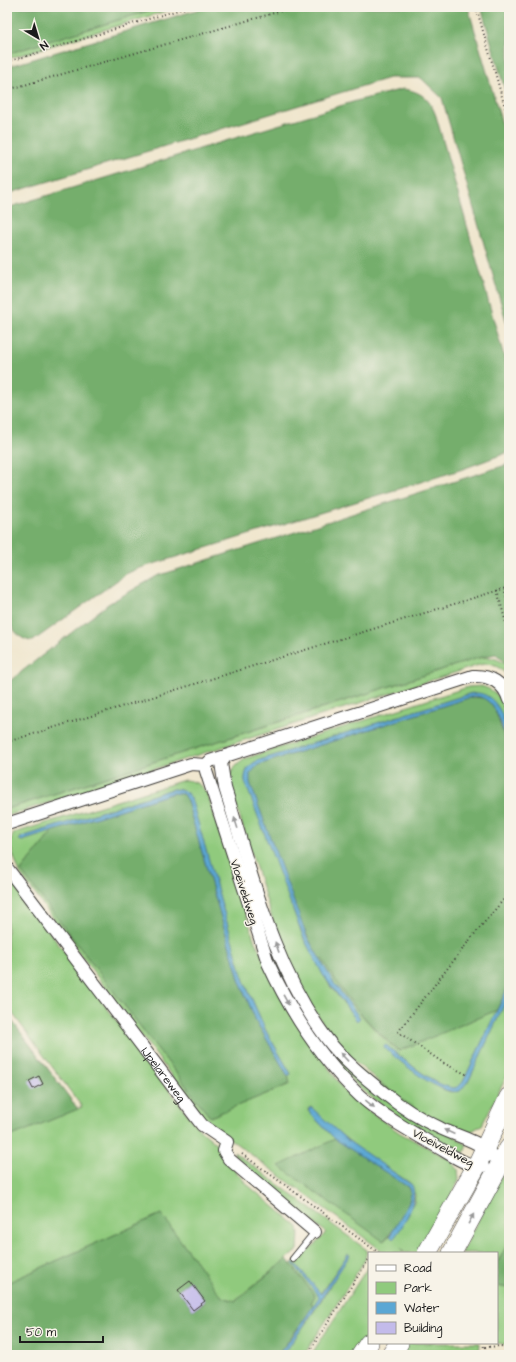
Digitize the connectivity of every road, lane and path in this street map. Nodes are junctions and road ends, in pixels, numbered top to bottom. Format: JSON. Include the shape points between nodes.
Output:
{"nodes":[{"id":1,"x":188,"y":7,"type":"edge"},
{"id":2,"x":295,"y":7,"type":"edge"},
{"id":3,"x":476,"y":7,"type":"edge"},
{"id":4,"x":7,"y":62,"type":"edge"},
{"id":5,"x":7,"y":90,"type":"edge"},
{"id":6,"x":509,"y":121,"type":"edge"},
{"id":7,"x":509,"y":587,"type":"edge"},
{"id":8,"x":504,"y":588,"type":"junction"},
{"id":9,"x":497,"y":590,"type":"junction"},
{"id":10,"x":509,"y":606,"type":"edge"},
{"id":11,"x":509,"y":634,"type":"edge"},
{"id":12,"x":509,"y":700,"type":"edge"},
{"id":13,"x":7,"y":742,"type":"edge"},
{"id":14,"x":226,"y":756,"type":"junction"},
{"id":15,"x":206,"y":765,"type":"junction"},
{"id":16,"x":7,"y":824,"type":"edge"},
{"id":17,"x":7,"y":868,"type":"edge"},
{"id":18,"x":509,"y":893,"type":"edge"},
{"id":19,"x":466,"y":1074,"type":"dead end"},
{"id":20,"x":509,"y":1097,"type":"edge"},
{"id":21,"x":484,"y":1148,"type":"junction"},
{"id":22,"x":509,"y":1148,"type":"edge"},
{"id":23,"x":476,"y":1166,"type":"junction"},
{"id":24,"x":501,"y":1166,"type":"junction"},
{"id":25,"x":260,"y":1167,"type":"dead end"},
{"id":26,"x":314,"y":1232,"type":"joint"},
{"id":27,"x":375,"y":1250,"type":"joint"},
{"id":28,"x":378,"y":1252,"type":"edge"},
{"id":29,"x":428,"y":1252,"type":"edge"},
{"id":30,"x":453,"y":1252,"type":"edge"},
{"id":31,"x":293,"y":1259,"type":"dead end"},
{"id":32,"x":368,"y":1261,"type":"edge"},
{"id":33,"x":368,"y":1344,"type":"edge"},
{"id":34,"x":398,"y":1344,"type":"edge"},
{"id":35,"x":484,"y":1344,"type":"edge"},
{"id":36,"x":485,"y":1347,"type":"junction"},
{"id":37,"x":509,"y":1348,"type":"edge"},
{"id":38,"x":307,"y":1355,"type":"edge"},
{"id":39,"x":361,"y":1355,"type":"edge"},
{"id":40,"x":391,"y":1355,"type":"edge"},
{"id":41,"x":483,"y":1355,"type":"edge"}],
"edges":[{"from":1,"to":4,"type":"path"},
{"from":2,"to":5,"type":"path"},
{"from":3,"to":6,"type":"path"},
{"from":7,"to":8,"type":"path"},
{"from":8,"to":9,"type":"path"},
{"from":8,"to":10,"type":"path"},
{"from":9,"to":11,"type":"path"},
{"from":9,"to":13,"type":"path"},
{"from":12,"to":14,"type":"street","via":[[503,687],[496,681],[485,675],[473,676]]},
{"from":14,"to":15,"type":"street","via":[[210,761]]},
{"from":21,"to":14,"type":"street","name":"Vloeiveldweg","one_way":true,"via":[[438,1128],[393,1100],[347,1060],[328,1040],[312,1016],[282,961],[271,930],[225,788],[221,763]]},
{"from":15,"to":16,"type":"street","via":[[191,764]]},
{"from":15,"to":23,"type":"street","name":"Vloeiveldweg","one_way":true,"via":[[212,792],[266,956],[282,994],[303,1028],[342,1077],[373,1106],[414,1133]]},
{"from":17,"to":26,"type":"street","name":"IJpelareweg","via":[[202,1125],[227,1142],[224,1151],[229,1159]]},
{"from":18,"to":19,"type":"path","via":[[398,1032],[445,1064]]},
{"from":20,"to":21,"type":"main road"},
{"from":21,"to":23,"type":"main road"},
{"from":21,"to":24,"type":"street","name":"Vloeiveldweg"},
{"from":22,"to":24,"type":"main road"},
{"from":23,"to":24,"type":"street","name":"Vloeiveldweg"},
{"from":23,"to":29,"type":"main road"},
{"from":30,"to":24,"type":"main road","one_way":true},
{"from":25,"to":27,"type":"path"},
{"from":26,"to":31,"type":"lane","name":"IJpelareweg"},
{"from":27,"to":28,"type":"path"},
{"from":32,"to":38,"type":"path"},
{"from":33,"to":39,"type":"main road"},
{"from":34,"to":40,"type":"main road"},
{"from":35,"to":36,"type":"path"},
{"from":36,"to":37,"type":"path"},
{"from":36,"to":41,"type":"path"}]}
